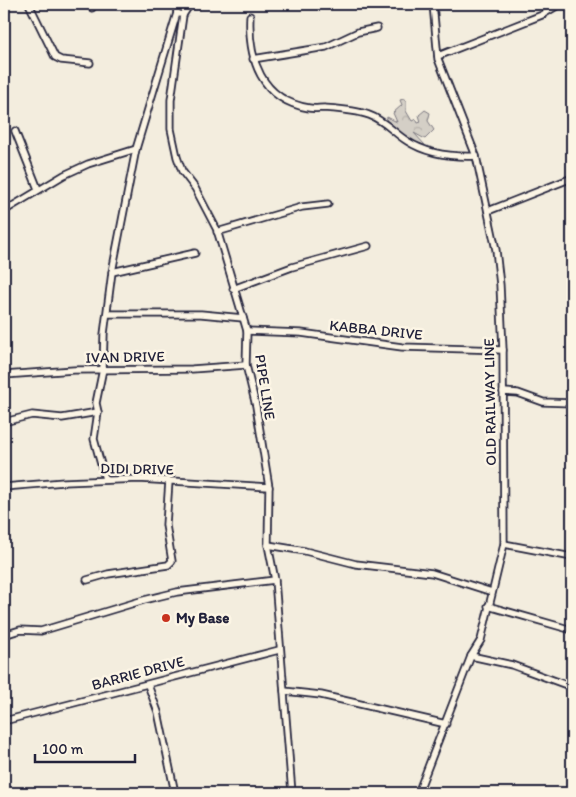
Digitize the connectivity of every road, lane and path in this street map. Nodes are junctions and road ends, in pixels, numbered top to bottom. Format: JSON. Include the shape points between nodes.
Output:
{"nodes":[{"id":1,"x":29,"y":4,"type":"edge"},
{"id":2,"x":176,"y":4,"type":"edge"},
{"id":3,"x":190,"y":4,"type":"edge"},
{"id":4,"x":432,"y":4,"type":"edge"},
{"id":5,"x":560,"y":4,"type":"edge"},
{"id":6,"x":180,"y":14,"type":"junction"},
{"id":7,"x":250,"y":16,"type":"dead end"},
{"id":8,"x":377,"y":28,"type":"dead end"},
{"id":9,"x":438,"y":56,"type":"junction"},
{"id":10,"x":254,"y":59,"type":"junction"},
{"id":11,"x":90,"y":63,"type":"dead end"},
{"id":12,"x":15,"y":132,"type":"dead end"},
{"id":13,"x":136,"y":148,"type":"junction"},
{"id":14,"x":476,"y":156,"type":"junction"},
{"id":15,"x":572,"y":178,"type":"edge"},
{"id":16,"x":38,"y":189,"type":"junction"},
{"id":17,"x":328,"y":204,"type":"dead end"},
{"id":18,"x":4,"y":211,"type":"edge"},
{"id":19,"x":488,"y":211,"type":"junction"},
{"id":20,"x":217,"y":232,"type":"junction"},
{"id":21,"x":368,"y":246,"type":"dead end"},
{"id":22,"x":195,"y":252,"type":"dead end"},
{"id":23,"x":112,"y":272,"type":"junction"},
{"id":24,"x":233,"y":289,"type":"junction"},
{"id":25,"x":108,"y":314,"type":"junction"},
{"id":26,"x":242,"y":318,"type":"junction"},
{"id":27,"x":247,"y":331,"type":"junction"},
{"id":28,"x":503,"y":350,"type":"junction"},
{"id":29,"x":246,"y":364,"type":"junction"},
{"id":30,"x":103,"y":369,"type":"junction"},
{"id":31,"x":4,"y":375,"type":"edge"},
{"id":32,"x":503,"y":392,"type":"junction"},
{"id":33,"x":572,"y":403,"type":"edge"},
{"id":34,"x":98,"y":412,"type":"junction"},
{"id":35,"x":4,"y":422,"type":"edge"},
{"id":36,"x":105,"y":479,"type":"junction"},
{"id":37,"x":170,"y":481,"type":"junction"},
{"id":38,"x":4,"y":487,"type":"edge"},
{"id":39,"x":269,"y":487,"type":"junction"},
{"id":40,"x":504,"y":544,"type":"junction"},
{"id":41,"x":268,"y":545,"type":"junction"},
{"id":42,"x":572,"y":557,"type":"edge"},
{"id":43,"x":87,"y":580,"type":"dead end"},
{"id":44,"x":275,"y":580,"type":"junction"},
{"id":45,"x":492,"y":592,"type":"junction"},
{"id":46,"x":488,"y":606,"type":"junction"},
{"id":47,"x":572,"y":630,"type":"edge"},
{"id":48,"x":4,"y":634,"type":"edge"},
{"id":49,"x":279,"y":650,"type":"junction"},
{"id":50,"x":471,"y":656,"type":"junction"},
{"id":51,"x":148,"y":684,"type":"junction"},
{"id":52,"x":572,"y":687,"type":"edge"},
{"id":53,"x":284,"y":691,"type":"junction"},
{"id":54,"x":4,"y":720,"type":"edge"},
{"id":55,"x":446,"y":724,"type":"junction"},
{"id":56,"x":175,"y":793,"type":"edge"},
{"id":57,"x":292,"y":793,"type":"edge"},
{"id":58,"x":418,"y":793,"type":"edge"}],
"edges":[{"from":1,"to":11,"type":"street","via":[[55,57]]},
{"from":2,"to":6,"type":"street","name":"PIPE LINE"},
{"from":3,"to":6,"type":"street"},
{"from":4,"to":9,"type":"street","name":"OLD RAILWAY LINE"},
{"from":5,"to":9,"type":"street","via":[[542,16]]},
{"from":6,"to":13,"type":"street"},
{"from":6,"to":20,"type":"street","name":"PIPE LINE","via":[[171,129],[182,171]]},
{"from":7,"to":10,"type":"street"},
{"from":8,"to":10,"type":"street","via":[[358,32],[326,47]]},
{"from":9,"to":14,"type":"street","name":"OLD RAILWAY LINE"},
{"from":10,"to":14,"type":"street","via":[[260,78],[274,93],[290,103],[310,109],[370,115],[407,142],[430,151],[454,157]]},
{"from":12,"to":16,"type":"street"},
{"from":13,"to":16,"type":"street","via":[[88,164]]},
{"from":13,"to":23,"type":"street"},
{"from":14,"to":19,"type":"street","name":"OLD RAILWAY LINE"},
{"from":15,"to":19,"type":"street"},
{"from":16,"to":18,"type":"street"},
{"from":17,"to":20,"type":"street","via":[[302,207]]},
{"from":19,"to":28,"type":"street","name":"OLD RAILWAY LINE","via":[[500,285]]},
{"from":20,"to":24,"type":"street","name":"PIPE LINE"},
{"from":21,"to":24,"type":"street","via":[[292,267]]},
{"from":22,"to":23,"type":"street"},
{"from":23,"to":25,"type":"street"},
{"from":24,"to":26,"type":"street","name":"PIPE LINE"},
{"from":25,"to":26,"type":"street","via":[[201,314]]},
{"from":25,"to":30,"type":"street"},
{"from":26,"to":27,"type":"street","name":"PIPE LINE"},
{"from":27,"to":28,"type":"street","name":"KABBA DRIVE","via":[[301,333],[402,348]]},
{"from":27,"to":29,"type":"street","name":"PIPE LINE"},
{"from":28,"to":32,"type":"street","name":"OLD RAILWAY LINE"},
{"from":29,"to":30,"type":"street","name":"IVAN DRIVE","via":[[192,369]]},
{"from":29,"to":39,"type":"street","name":"PIPE LINE"},
{"from":30,"to":31,"type":"street","name":"IVAN DRIVE"},
{"from":30,"to":34,"type":"street","via":[[96,402]]},
{"from":32,"to":33,"type":"street","via":[[518,393],[543,402]]},
{"from":32,"to":40,"type":"street","name":"OLD RAILWAY LINE"},
{"from":34,"to":35,"type":"street","via":[[62,418],[32,415]]},
{"from":34,"to":36,"type":"street","via":[[94,439]]},
{"from":36,"to":37,"type":"street","name":"DIDI DRIVE"},
{"from":36,"to":38,"type":"street","name":"DIDI DRIVE"},
{"from":37,"to":39,"type":"street","name":"DIDI DRIVE"},
{"from":37,"to":43,"type":"street","via":[[166,525],[172,561],[168,565]]},
{"from":39,"to":41,"type":"street","name":"PIPE LINE"},
{"from":40,"to":42,"type":"street"},
{"from":40,"to":45,"type":"street","name":"OLD RAILWAY LINE"},
{"from":41,"to":44,"type":"street","name":"PIPE LINE"},
{"from":41,"to":45,"type":"street","via":[[356,564],[432,573]]},
{"from":44,"to":48,"type":"street","via":[[177,592],[41,630]]},
{"from":44,"to":49,"type":"street","name":"PIPE LINE"},
{"from":45,"to":46,"type":"street","name":"OLD RAILWAY LINE"},
{"from":46,"to":47,"type":"street"},
{"from":46,"to":50,"type":"street","name":"OLD RAILWAY LINE","via":[[481,640]]},
{"from":49,"to":51,"type":"street","name":"BARRIE DRIVE"},
{"from":49,"to":53,"type":"street","name":"PIPE LINE"},
{"from":50,"to":52,"type":"street","via":[[512,665]]},
{"from":50,"to":55,"type":"street","name":"OLD RAILWAY LINE"},
{"from":51,"to":54,"type":"street","name":"BARRIE DRIVE"},
{"from":51,"to":56,"type":"street","via":[[158,712]]},
{"from":53,"to":55,"type":"street","via":[[321,695]]},
{"from":53,"to":57,"type":"street","name":"PIPE LINE"},
{"from":55,"to":58,"type":"street","name":"OLD RAILWAY LINE"}]}
